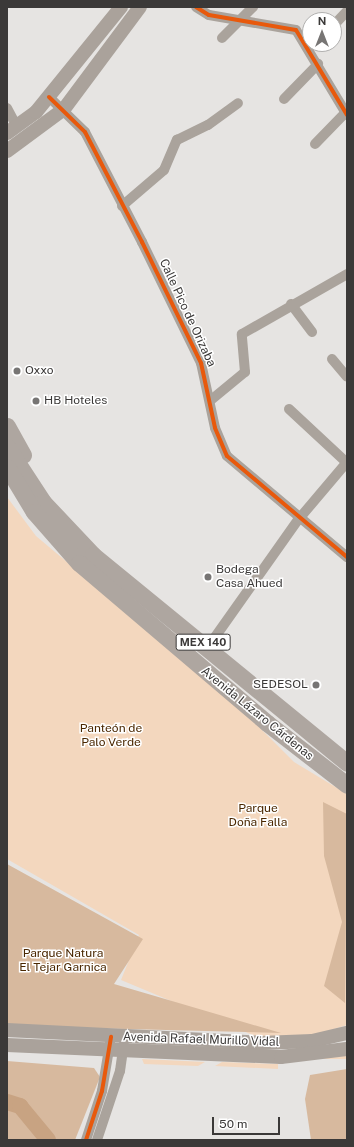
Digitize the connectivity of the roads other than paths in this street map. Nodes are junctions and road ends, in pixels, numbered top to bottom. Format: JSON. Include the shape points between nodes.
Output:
{"nodes":[{"id":1,"x":121,"y":7,"type":"edge"},
{"id":2,"x":140,"y":7,"type":"edge"},
{"id":3,"x":196,"y":7,"type":"edge"},
{"id":4,"x":253,"y":7,"type":"edge"},
{"id":5,"x":239,"y":20,"type":"junction"},
{"id":6,"x":222,"y":38,"type":"dead end"},
{"id":7,"x":318,"y":64,"type":"junction"},
{"id":8,"x":49,"y":97,"type":"junction"},
{"id":9,"x":284,"y":99,"type":"dead end"},
{"id":10,"x":238,"y":103,"type":"dead end"},
{"id":11,"x":7,"y":108,"type":"edge"},
{"id":12,"x":64,"y":109,"type":"junction"},
{"id":13,"x":346,"y":113,"type":"edge"},
{"id":14,"x":12,"y":130,"type":"edge"},
{"id":15,"x":315,"y":144,"type":"dead end"},
{"id":16,"x":7,"y":150,"type":"edge"},
{"id":17,"x":122,"y":206,"type":"junction"},
{"id":18,"x":347,"y":274,"type":"edge"},
{"id":19,"x":291,"y":304,"type":"junction"},
{"id":20,"x":312,"y":332,"type":"dead end"},
{"id":21,"x":332,"y":359,"type":"dead end"},
{"id":22,"x":347,"y":376,"type":"edge"},
{"id":23,"x":211,"y":400,"type":"junction"},
{"id":24,"x":289,"y":408,"type":"dead end"},
{"id":25,"x":7,"y":426,"type":"edge"},
{"id":26,"x":7,"y":447,"type":"edge"},
{"id":27,"x":347,"y":462,"type":"edge"},
{"id":28,"x":7,"y":467,"type":"edge"},
{"id":29,"x":7,"y":483,"type":"edge"},
{"id":30,"x":34,"y":512,"type":"junction"},
{"id":31,"x":298,"y":520,"type":"junction"},
{"id":32,"x":60,"y":522,"type":"junction"},
{"id":33,"x":347,"y":558,"type":"edge"},
{"id":34,"x":208,"y":646,"type":"junction"},
{"id":35,"x":347,"y":763,"type":"edge"},
{"id":36,"x":347,"y":785,"type":"edge"},
{"id":37,"x":7,"y":1030,"type":"edge"},
{"id":38,"x":347,"y":1033,"type":"edge"},
{"id":39,"x":117,"y":1044,"type":"junction"},
{"id":40,"x":7,"y":1045,"type":"edge"},
{"id":41,"x":347,"y":1050,"type":"edge"},
{"id":42,"x":102,"y":1091,"type":"junction"},
{"id":43,"x":113,"y":1094,"type":"junction"},
{"id":44,"x":86,"y":1140,"type":"edge"},
{"id":45,"x":97,"y":1140,"type":"edge"}],
"edges":[{"from":1,"to":8,"type":"main road"},
{"from":2,"to":12,"type":"main road"},
{"from":3,"to":5,"type":"street","via":[[209,15]]},
{"from":4,"to":5,"type":"street"},
{"from":5,"to":6,"type":"street"},
{"from":5,"to":7,"type":"street","via":[[296,30]]},
{"from":7,"to":9,"type":"street"},
{"from":7,"to":13,"type":"street"},
{"from":8,"to":12,"type":"street","name":"Calle Pico de Orizaba"},
{"from":8,"to":14,"type":"main road"},
{"from":10,"to":17,"type":"street","via":[[208,125],[177,140],[164,170]]},
{"from":11,"to":14,"type":"street"},
{"from":12,"to":16,"type":"main road"},
{"from":12,"to":17,"type":"street","name":"Calle Pico de Orizaba","via":[[85,132]]},
{"from":13,"to":15,"type":"street"},
{"from":17,"to":23,"type":"street","name":"Calle Pico de Orizaba","via":[[201,363]]},
{"from":18,"to":19,"type":"street"},
{"from":19,"to":20,"type":"street"},
{"from":19,"to":23,"type":"street","via":[[242,334],[245,372]]},
{"from":21,"to":22,"type":"street"},
{"from":23,"to":31,"type":"street","name":"Calle Pico de Orizaba","via":[[215,428],[227,456]]},
{"from":24,"to":27,"type":"street"},
{"from":25,"to":32,"type":"highway","via":[[52,501]]},
{"from":26,"to":32,"type":"highway","name":"Avenida Lázaro Cárdenas","number":"MEX 140"},
{"from":27,"to":31,"type":"street"},
{"from":28,"to":30,"type":"highway","name":"Avenida Lázaro Cárdenas","number":"MEX 140"},
{"from":29,"to":30,"type":"highway"},
{"from":30,"to":36,"type":"highway","name":"Avenida Lázaro Cárdenas","number":"MEX 140","via":[[79,563],[261,718]]},
{"from":31,"to":33,"type":"street","name":"Calle Pico de Orizaba"},
{"from":31,"to":34,"type":"street"},
{"from":32,"to":34,"type":"highway","name":"Avenida Lázaro Cárdenas","number":"MEX 140","via":[[93,555]]},
{"from":34,"to":35,"type":"highway","name":"Avenida Lázaro Cárdenas","number":"MEX 140"},
{"from":37,"to":39,"type":"main road","name":"Avenida Rafael Murillo Vidal"},
{"from":38,"to":39,"type":"main road","name":"Avenida Rafael Murillo Vidal","via":[[283,1043]]},
{"from":39,"to":40,"type":"main road","name":"Avenida Rafael Murillo Vidal"},
{"from":39,"to":41,"type":"main road","name":"Avenida Rafael Murillo Vidal","via":[[291,1057]]},
{"from":39,"to":42,"type":"street"},
{"from":39,"to":43,"type":"street"},
{"from":42,"to":43,"type":"street"},
{"from":42,"to":44,"type":"street"},
{"from":43,"to":45,"type":"street"}]}
